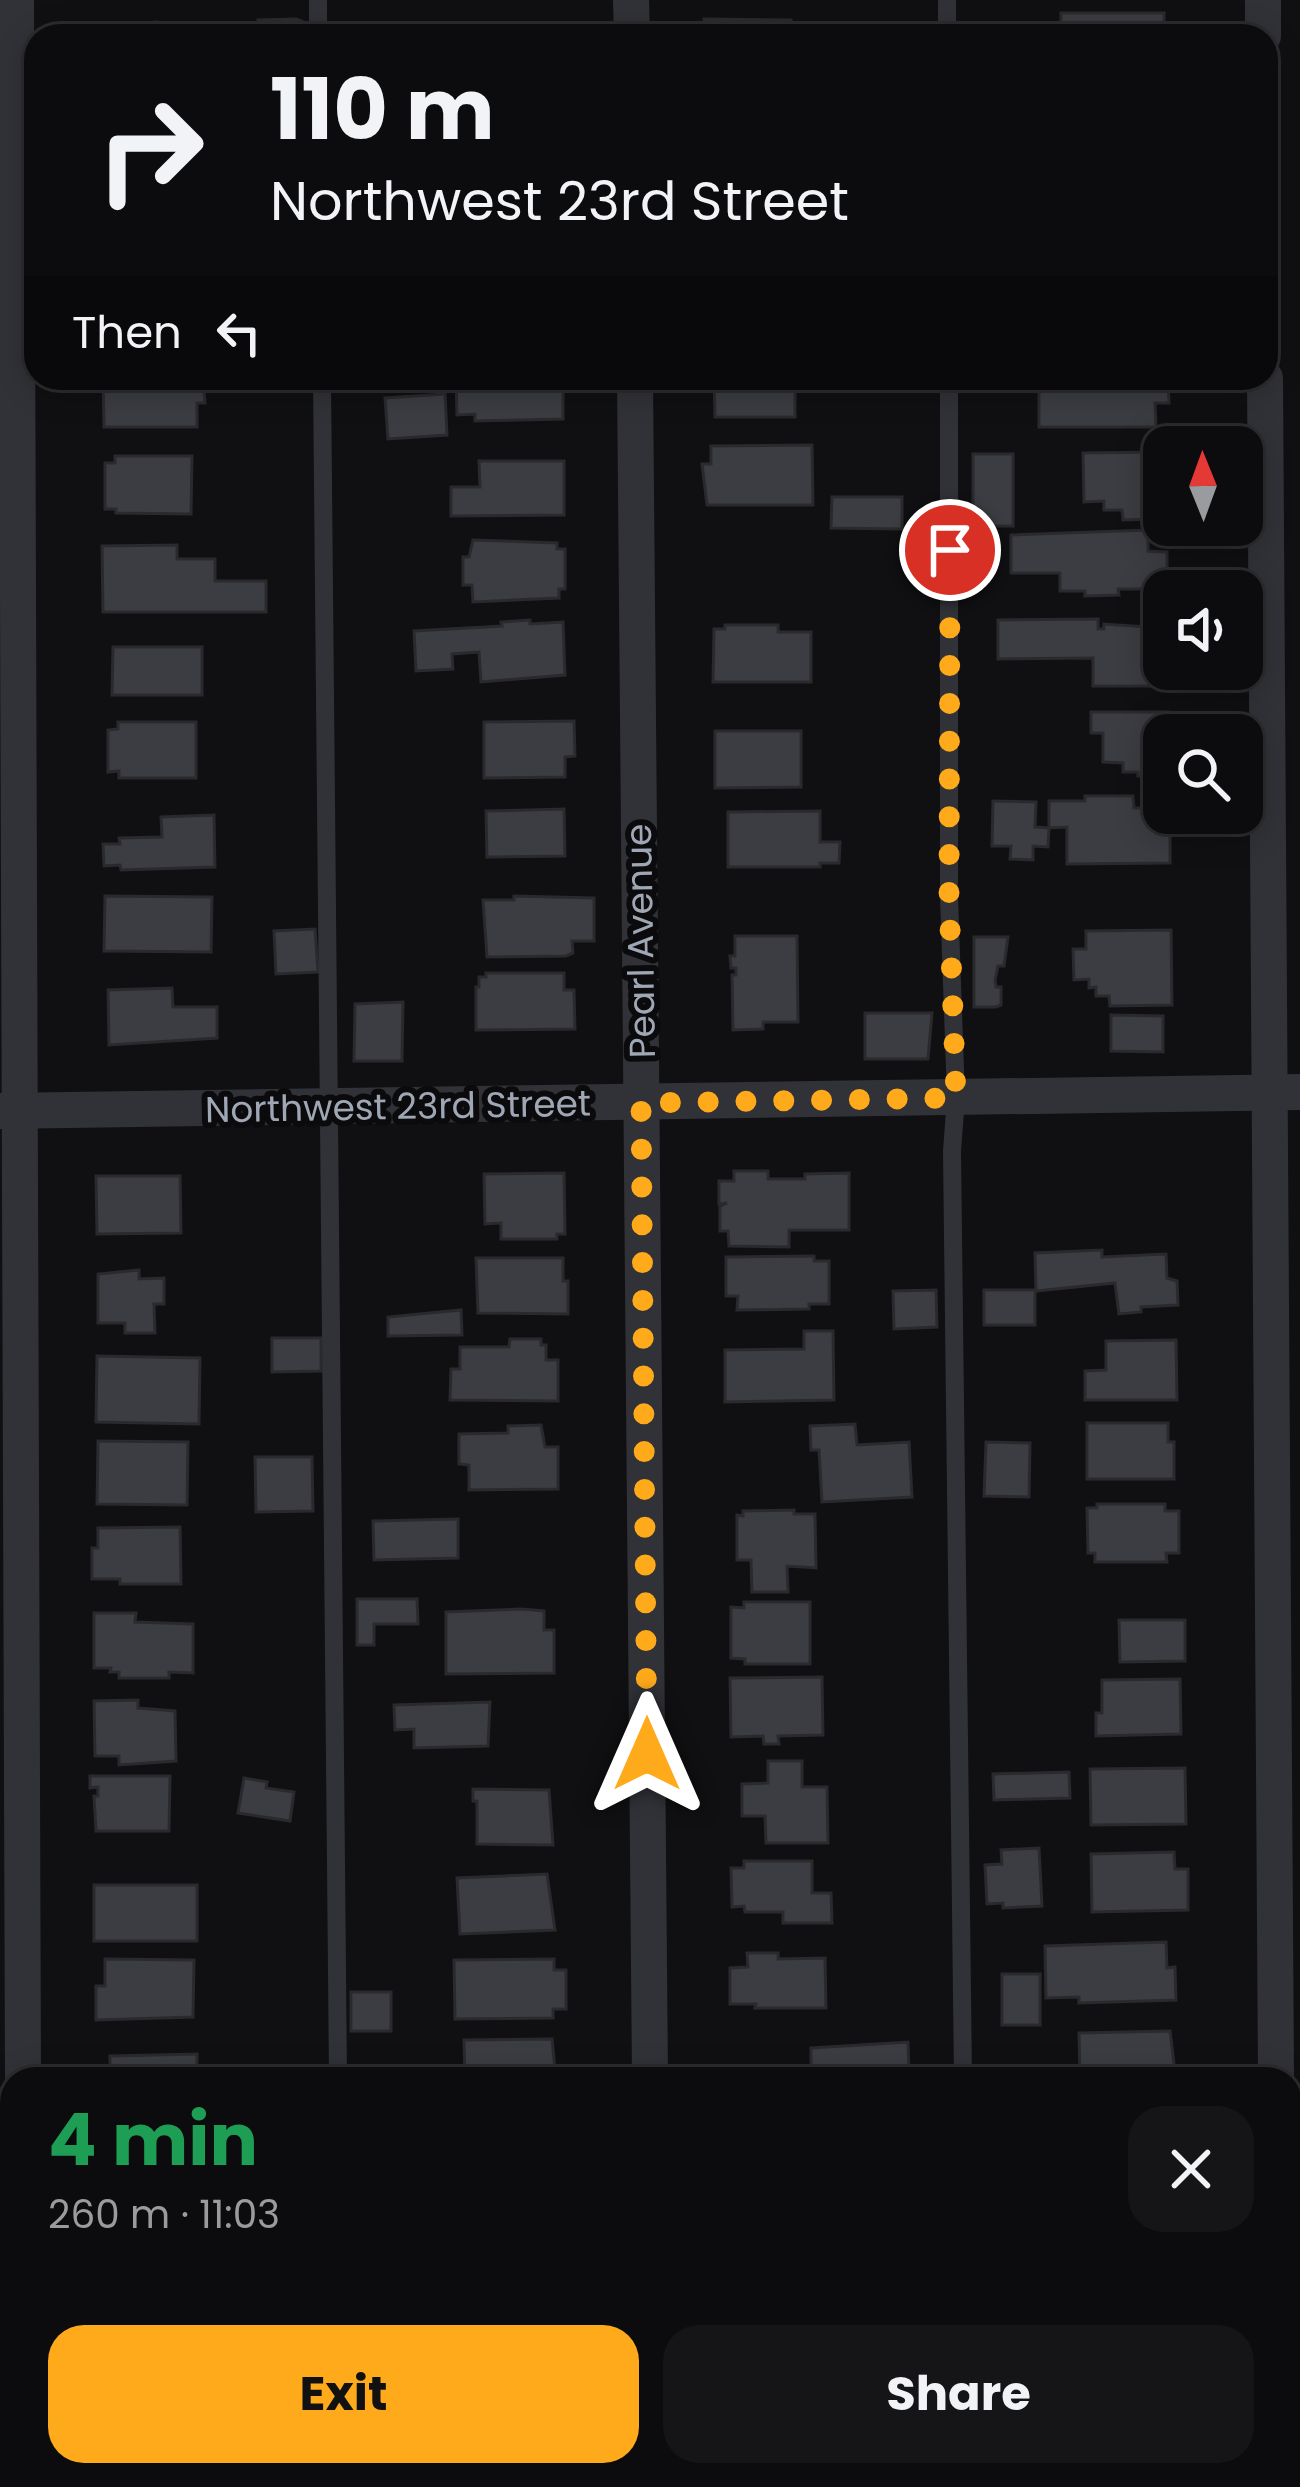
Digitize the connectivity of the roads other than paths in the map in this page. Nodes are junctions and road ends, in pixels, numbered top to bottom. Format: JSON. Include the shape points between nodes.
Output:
{"nodes":[{"id":1,"x":16,"y":0,"type":"edge"},
{"id":2,"x":322,"y":390,"type":"edge"},
{"id":3,"x":635,"y":390,"type":"edge"},
{"id":4,"x":949,"y":390,"type":"edge"},
{"id":5,"x":1265,"y":390,"type":"edge"},
{"id":6,"x":1285,"y":1092,"type":"edge"},
{"id":7,"x":956,"y":1098,"type":"junction"},
{"id":8,"x":641,"y":1103,"type":"junction"},
{"id":9,"x":330,"y":1107,"type":"junction"},
{"id":10,"x":9,"y":1110,"type":"edge"},
{"id":11,"x":23,"y":2067,"type":"edge"},
{"id":12,"x":338,"y":2067,"type":"edge"},
{"id":13,"x":650,"y":2067,"type":"edge"},
{"id":14,"x":963,"y":2067,"type":"edge"},
{"id":15,"x":1276,"y":2067,"type":"edge"}],
"edges":[{"from":1,"to":10,"type":"street"},
{"from":2,"to":9,"type":"lane"},
{"from":3,"to":8,"type":"street","name":"Pearl Avenue"},
{"from":4,"to":7,"type":"lane"},
{"from":5,"to":6,"type":"street"},
{"from":6,"to":7,"type":"street","name":"Northwest 23rd Street"},
{"from":6,"to":15,"type":"street"},
{"from":7,"to":8,"type":"street","name":"Northwest 23rd Street"},
{"from":7,"to":14,"type":"lane"},
{"from":8,"to":9,"type":"street","name":"Northwest 23rd Street"},
{"from":8,"to":13,"type":"street","name":"Pearl Avenue"},
{"from":9,"to":10,"type":"street","name":"Northwest 23rd Street"},
{"from":9,"to":12,"type":"lane"},
{"from":10,"to":11,"type":"street"}]}
